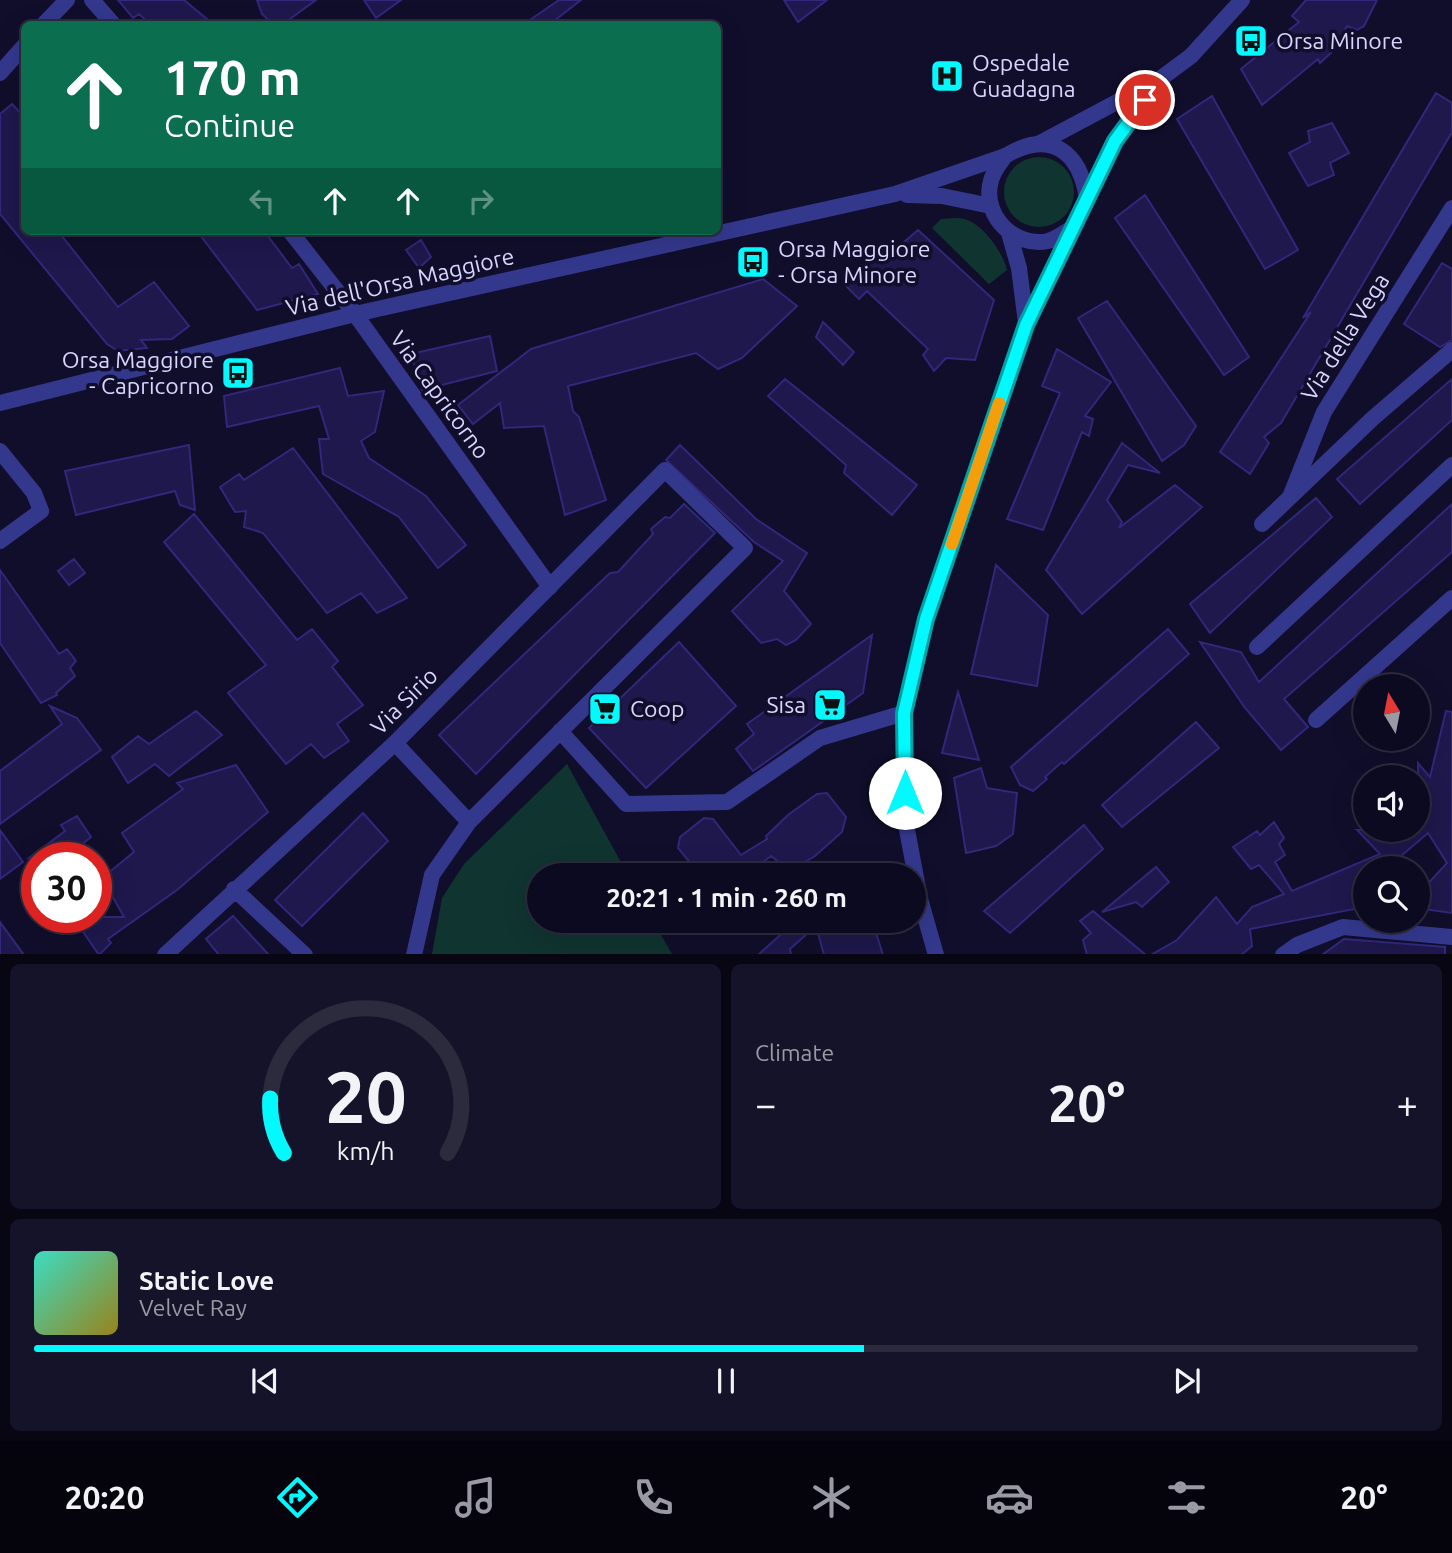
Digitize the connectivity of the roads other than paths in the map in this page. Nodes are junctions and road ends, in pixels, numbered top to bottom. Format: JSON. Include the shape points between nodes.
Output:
{"nodes":[{"id":1,"x":67,"y":0,"type":"edge"},
{"id":2,"x":92,"y":0,"type":"edge"},
{"id":3,"x":1242,"y":0,"type":"edge"},
{"id":4,"x":47,"y":21,"type":"edge"},
{"id":5,"x":110,"y":21,"type":"edge"},
{"id":6,"x":21,"y":49,"type":"edge"},
{"id":7,"x":0,"y":73,"type":"edge"},
{"id":8,"x":1160,"y":79,"type":"junction"},
{"id":9,"x":1038,"y":144,"type":"junction"},
{"id":10,"x":1006,"y":156,"type":"junction"},
{"id":11,"x":895,"y":194,"type":"junction"},
{"id":12,"x":1087,"y":199,"type":"junction"},
{"id":13,"x":991,"y":206,"type":"junction"},
{"id":14,"x":1452,"y":208,"type":"edge"},
{"id":15,"x":1072,"y":228,"type":"junction"},
{"id":16,"x":1446,"y":230,"type":"edge"},
{"id":17,"x":721,"y":233,"type":"edge"},
{"id":18,"x":1009,"y":233,"type":"junction"},
{"id":19,"x":293,"y":235,"type":"edge"},
{"id":20,"x":710,"y":235,"type":"edge"},
{"id":21,"x":355,"y":314,"type":"junction"},
{"id":22,"x":1026,"y":325,"type":"junction"},
{"id":23,"x":1452,"y":350,"type":"edge"},
{"id":24,"x":0,"y":403,"type":"edge"},
{"id":25,"x":0,"y":451,"type":"edge"},
{"id":26,"x":1446,"y":470,"type":"edge"},
{"id":27,"x":1452,"y":488,"type":"edge"},
{"id":28,"x":1290,"y":497,"type":"junction"},
{"id":29,"x":1262,"y":524,"type":"dead end"},
{"id":30,"x":0,"y":541,"type":"edge"},
{"id":31,"x":550,"y":587,"type":"junction"},
{"id":32,"x":1452,"y":598,"type":"edge"},
{"id":33,"x":1257,"y":647,"type":"dead end"},
{"id":34,"x":904,"y":713,"type":"junction"},
{"id":35,"x":1315,"y":720,"type":"dead end"},
{"id":36,"x":559,"y":731,"type":"junction"},
{"id":37,"x":396,"y":743,"type":"junction"},
{"id":38,"x":469,"y":822,"type":"junction"},
{"id":39,"x":234,"y":888,"type":"junction"},
{"id":40,"x":1452,"y":937,"type":"edge"},
{"id":41,"x":165,"y":954,"type":"edge"},
{"id":42,"x":305,"y":954,"type":"edge"},
{"id":43,"x":414,"y":954,"type":"edge"},
{"id":44,"x":936,"y":954,"type":"edge"},
{"id":45,"x":1283,"y":954,"type":"edge"}],
"edges":[{"from":1,"to":4,"type":"street"},
{"from":2,"to":5,"type":"street"},
{"from":3,"to":8,"type":"street","via":[[1191,56]]},
{"from":6,"to":7,"type":"street"},
{"from":8,"to":9,"type":"street"},
{"from":8,"to":12,"type":"street","via":[[1115,141]]},
{"from":9,"to":10,"type":"street"},
{"from":9,"to":12,"type":"street","via":[[1072,157],[1084,174]]},
{"from":10,"to":11,"type":"street"},
{"from":10,"to":13,"type":"street","via":[[993,173]]},
{"from":11,"to":13,"type":"street","via":[[942,196]]},
{"from":11,"to":17,"type":"street","name":"Via dell'Orsa Maggiore"},
{"from":12,"to":15,"type":"street"},
{"from":13,"to":18,"type":"street"},
{"from":14,"to":16,"type":"street","name":"Via della Vega"},
{"from":15,"to":18,"type":"street","via":[[1048,241]]},
{"from":15,"to":22,"type":"street"},
{"from":16,"to":28,"type":"street","name":"Via della Vega","via":[[1324,412]]},
{"from":18,"to":22,"type":"street","via":[[1020,268]]},
{"from":19,"to":21,"type":"street","name":"Via Capricorno"},
{"from":20,"to":21,"type":"street","name":"Via dell'Orsa Maggiore"},
{"from":21,"to":24,"type":"street","name":"Via dell'Orsa Maggiore"},
{"from":21,"to":31,"type":"street","name":"Via Capricorno"},
{"from":22,"to":34,"type":"street","via":[[926,619]]},
{"from":23,"to":28,"type":"street"},
{"from":25,"to":30,"type":"street","via":[[34,494],[41,511]]},
{"from":26,"to":27,"type":"street"},
{"from":26,"to":33,"type":"street"},
{"from":28,"to":29,"type":"street"},
{"from":31,"to":36,"type":"street","name":"Via Sirio","via":[[665,470],[745,548]]},
{"from":31,"to":37,"type":"street","name":"Via Sirio"},
{"from":32,"to":35,"type":"street"},
{"from":34,"to":36,"type":"street","via":[[820,738],[727,802],[626,804]]},
{"from":34,"to":44,"type":"street","via":[[905,819]]},
{"from":36,"to":38,"type":"street"},
{"from":37,"to":38,"type":"street"},
{"from":37,"to":39,"type":"street","name":"Via Sirio"},
{"from":38,"to":43,"type":"street","via":[[432,875]]},
{"from":39,"to":41,"type":"street","name":"Via Sirio"},
{"from":39,"to":42,"type":"street"},
{"from":40,"to":45,"type":"street","via":[[1343,927]]}]}
